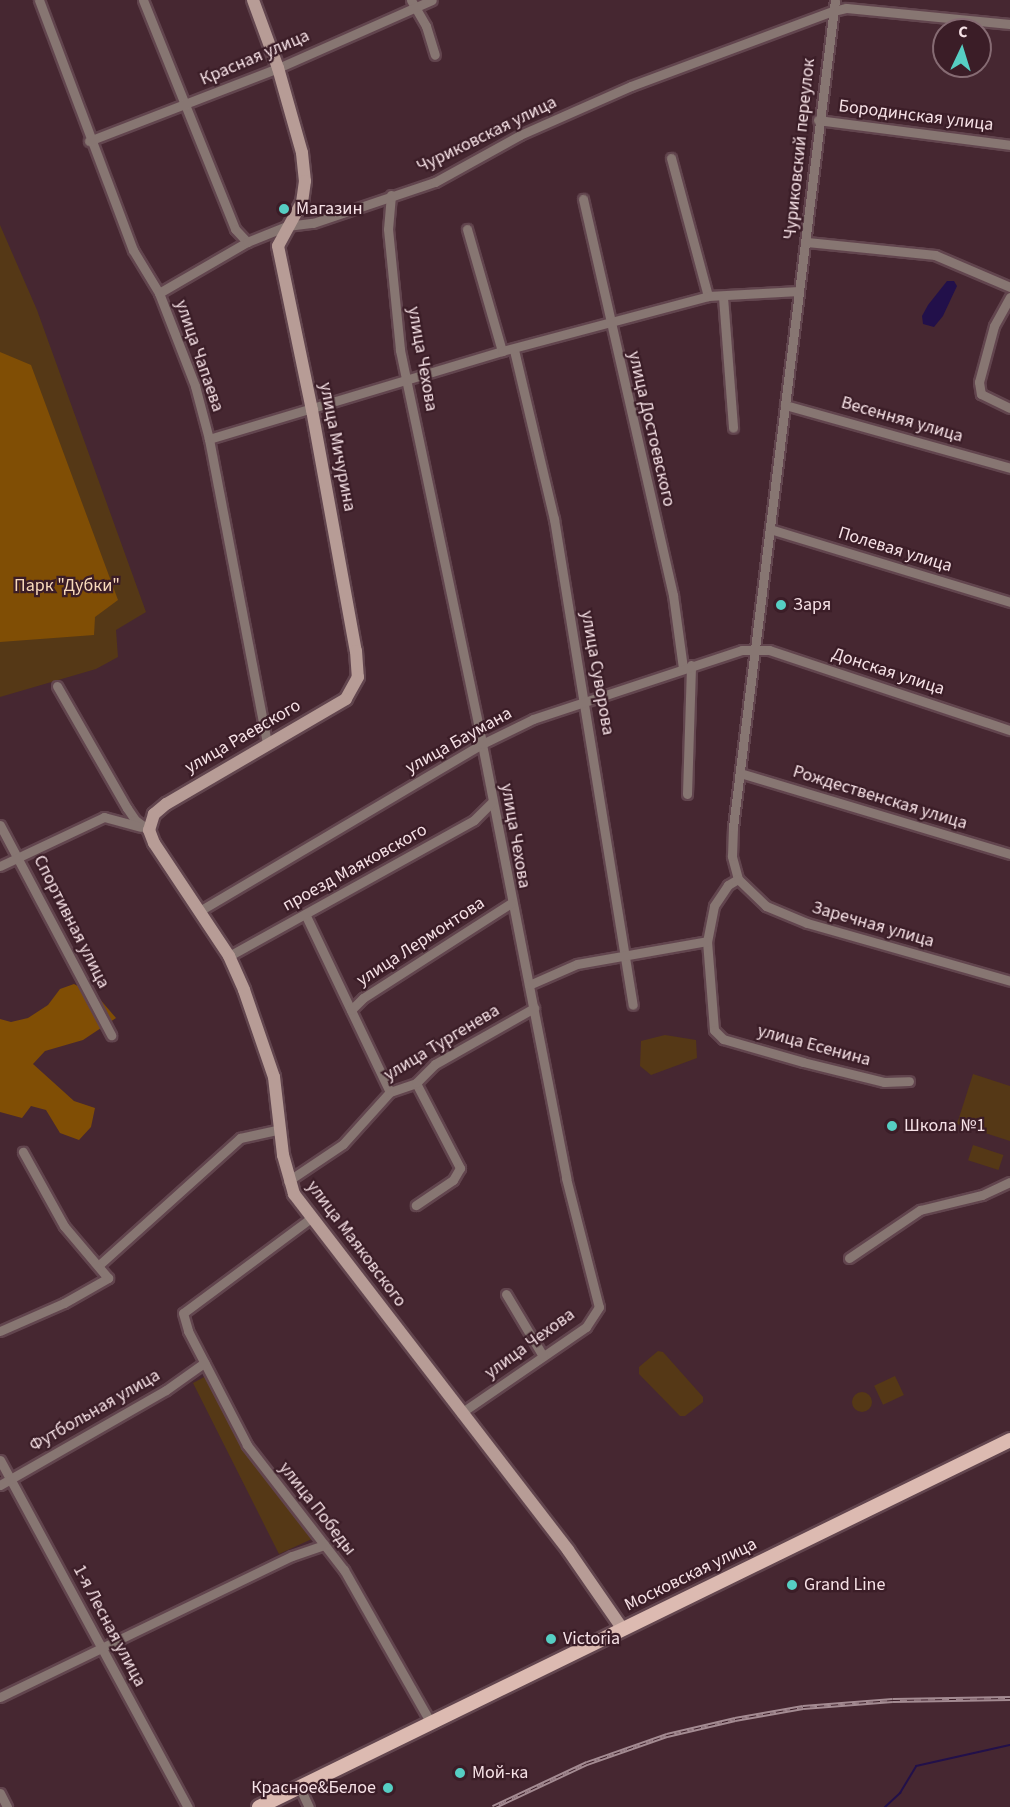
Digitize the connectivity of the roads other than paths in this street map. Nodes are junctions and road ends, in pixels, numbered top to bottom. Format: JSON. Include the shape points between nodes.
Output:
{"nodes":[{"id":1,"x":39,"y":0,"type":"edge"},
{"id":2,"x":143,"y":0,"type":"edge"},
{"id":3,"x":254,"y":0,"type":"edge"},
{"id":4,"x":432,"y":0,"type":"edge"},
{"id":5,"x":835,"y":0,"type":"edge"},
{"id":6,"x":412,"y":4,"type":"edge"},
{"id":7,"x":833,"y":11,"type":"junction"},
{"id":8,"x":1010,"y":24,"type":"edge"},
{"id":9,"x":435,"y":55,"type":"dead end"},
{"id":10,"x":278,"y":68,"type":"junction"},
{"id":11,"x":186,"y":104,"type":"junction"},
{"id":12,"x":818,"y":120,"type":"junction"},
{"id":13,"x":89,"y":141,"type":"junction"},
{"id":14,"x":1010,"y":145,"type":"edge"},
{"id":15,"x":671,"y":158,"type":"dead end"},
{"id":16,"x":391,"y":195,"type":"junction"},
{"id":17,"x":582,"y":199,"type":"dead end"},
{"id":18,"x":287,"y":226,"type":"junction"},
{"id":19,"x":467,"y":229,"type":"dead end"},
{"id":20,"x":247,"y":242,"type":"junction"},
{"id":21,"x":807,"y":242,"type":"junction"},
{"id":22,"x":1010,"y":287,"type":"edge"},
{"id":23,"x":799,"y":291,"type":"junction"},
{"id":24,"x":159,"y":293,"type":"junction"},
{"id":25,"x":708,"y":296,"type":"junction"},
{"id":26,"x":723,"y":297,"type":"junction"},
{"id":27,"x":1010,"y":297,"type":"edge"},
{"id":28,"x":609,"y":324,"type":"junction"},
{"id":29,"x":514,"y":350,"type":"junction"},
{"id":30,"x":502,"y":351,"type":"junction"},
{"id":31,"x":407,"y":382,"type":"junction"},
{"id":32,"x":785,"y":405,"type":"junction"},
{"id":33,"x":1010,"y":408,"type":"edge"},
{"id":34,"x":312,"y":410,"type":"junction"},
{"id":35,"x":733,"y":428,"type":"dead end"},
{"id":36,"x":209,"y":439,"type":"junction"},
{"id":37,"x":1010,"y":468,"type":"edge"},
{"id":38,"x":770,"y":529,"type":"junction"},
{"id":39,"x":1010,"y":602,"type":"edge"},
{"id":40,"x":755,"y":650,"type":"junction"},
{"id":41,"x":687,"y":667,"type":"junction"},
{"id":42,"x":358,"y":677,"type":"joint"},
{"id":43,"x":57,"y":686,"type":"dead end"},
{"id":44,"x":586,"y":700,"type":"junction"},
{"id":45,"x":1010,"y":730,"type":"edge"},
{"id":46,"x":267,"y":742,"type":"junction"},
{"id":47,"x":482,"y":744,"type":"junction"},
{"id":48,"x":740,"y":773,"type":"junction"},
{"id":49,"x":687,"y":794,"type":"dead end"},
{"id":50,"x":492,"y":802,"type":"junction"},
{"id":51,"x":0,"y":825,"type":"edge"},
{"id":52,"x":149,"y":830,"type":"junction"},
{"id":53,"x":1010,"y":854,"type":"edge"},
{"id":54,"x":19,"y":857,"type":"junction"},
{"id":55,"x":0,"y":866,"type":"edge"},
{"id":56,"x":738,"y":879,"type":"junction"},
{"id":57,"x":511,"y":903,"type":"junction"},
{"id":58,"x":201,"y":910,"type":"junction"},
{"id":59,"x":306,"y":916,"type":"junction"},
{"id":60,"x":707,"y":941,"type":"junction"},
{"id":61,"x":624,"y":953,"type":"junction"},
{"id":62,"x":229,"y":956,"type":"junction"},
{"id":63,"x":1010,"y":981,"type":"edge"},
{"id":64,"x":530,"y":985,"type":"junction"},
{"id":65,"x":633,"y":1005,"type":"dead end"},
{"id":66,"x":534,"y":1008,"type":"junction"},
{"id":67,"x":351,"y":1010,"type":"junction"},
{"id":68,"x":111,"y":1035,"type":"dead end"},
{"id":69,"x":909,"y":1081,"type":"dead end"},
{"id":70,"x":416,"y":1083,"type":"junction"},
{"id":71,"x":390,"y":1092,"type":"junction"},
{"id":72,"x":281,"y":1129,"type":"junction"},
{"id":73,"x":23,"y":1152,"type":"dead end"},
{"id":74,"x":288,"y":1181,"type":"junction"},
{"id":75,"x":1010,"y":1182,"type":"edge"},
{"id":76,"x":416,"y":1205,"type":"dead end"},
{"id":77,"x":311,"y":1218,"type":"junction"},
{"id":78,"x":849,"y":1258,"type":"dead end"},
{"id":79,"x":99,"y":1265,"type":"junction"},
{"id":80,"x":506,"y":1294,"type":"dead end"},
{"id":81,"x":0,"y":1331,"type":"edge"},
{"id":82,"x":543,"y":1356,"type":"junction"},
{"id":83,"x":204,"y":1363,"type":"junction"},
{"id":84,"x":461,"y":1413,"type":"junction"},
{"id":85,"x":1010,"y":1440,"type":"edge"},
{"id":86,"x":0,"y":1460,"type":"edge"},
{"id":87,"x":11,"y":1478,"type":"junction"},
{"id":88,"x":0,"y":1485,"type":"edge"},
{"id":89,"x":324,"y":1545,"type":"junction"},
{"id":90,"x":622,"y":1628,"type":"junction"},
{"id":91,"x":102,"y":1646,"type":"junction"},
{"id":92,"x":0,"y":1697,"type":"edge"},
{"id":93,"x":431,"y":1724,"type":"junction"},
{"id":94,"x":300,"y":1788,"type":"junction"},
{"id":95,"x":0,"y":1793,"type":"edge"},
{"id":96,"x":7,"y":1807,"type":"edge"},
{"id":97,"x":188,"y":1807,"type":"edge"},
{"id":98,"x":259,"y":1807,"type":"edge"},
{"id":99,"x":309,"y":1807,"type":"edge"}],
"edges":[{"from":1,"to":13,"type":"street","name":"улица Чапаева"},
{"from":2,"to":11,"type":"street"},
{"from":3,"to":10,"type":"street","name":"улица Мичурина"},
{"from":4,"to":6,"type":"street","name":"Красная улица"},
{"from":5,"to":7,"type":"street","name":"Чуриковский переулок"},
{"from":6,"to":9,"type":"street","via":[[426,26]]},
{"from":6,"to":10,"type":"street","name":"Красная улица"},
{"from":7,"to":8,"type":"street","name":"Чуриковская улица","via":[[846,8]]},
{"from":7,"to":12,"type":"street","name":"Чуриковский переулок"},
{"from":7,"to":16,"type":"street","name":"Чуриковская улица","via":[[630,86],[520,135],[435,182]]},
{"from":10,"to":11,"type":"street","name":"Красная улица"},
{"from":10,"to":18,"type":"street","name":"улица Мичурина","via":[[302,153],[305,182],[302,202]]},
{"from":11,"to":13,"type":"street","name":"Красная улица"},
{"from":11,"to":20,"type":"street","via":[[235,229]]},
{"from":12,"to":14,"type":"street","name":"Бородинская улица"},
{"from":12,"to":21,"type":"street","name":"Чуриковский переулок"},
{"from":13,"to":24,"type":"street","name":"улица Чапаева","via":[[133,250]]},
{"from":15,"to":25,"type":"street"},
{"from":16,"to":18,"type":"street","name":"Чуриковская улица","via":[[313,223]]},
{"from":16,"to":31,"type":"street","name":"улица Чехова","via":[[388,230]]},
{"from":17,"to":28,"type":"street","name":"улица Достоевского"},
{"from":18,"to":20,"type":"street","name":"Чуриковская улица"},
{"from":18,"to":34,"type":"street","name":"улица Мичурина","via":[[278,246]]},
{"from":19,"to":30,"type":"street"},
{"from":20,"to":24,"type":"street","name":"Чуриковская улица"},
{"from":21,"to":22,"type":"street","via":[[936,255]]},
{"from":21,"to":23,"type":"street","name":"Чуриковский переулок"},
{"from":23,"to":26,"type":"street"},
{"from":23,"to":32,"type":"street","name":"Чуриковский переулок"},
{"from":24,"to":36,"type":"street","name":"улица Чапаева","via":[[195,386]]},
{"from":25,"to":26,"type":"street"},
{"from":25,"to":28,"type":"street"},
{"from":26,"to":35,"type":"street"},
{"from":27,"to":33,"type":"street","via":[[994,326],[979,382],[981,394]]},
{"from":28,"to":29,"type":"street"},
{"from":28,"to":41,"type":"street","name":"улица Достоевского"},
{"from":29,"to":30,"type":"street"},
{"from":29,"to":44,"type":"street","name":"улица Суворова","via":[[554,519]]},
{"from":30,"to":31,"type":"street"},
{"from":31,"to":34,"type":"street"},
{"from":31,"to":47,"type":"street","name":"улица Чехова"},
{"from":32,"to":37,"type":"street","name":"Весенняя улица"},
{"from":32,"to":38,"type":"street","name":"Чуриковский переулок"},
{"from":34,"to":36,"type":"street"},
{"from":34,"to":42,"type":"street","name":"улица Мичурина"},
{"from":36,"to":46,"type":"street","name":"улица Чапаева"},
{"from":38,"to":39,"type":"street","name":"Полевая улица"},
{"from":38,"to":40,"type":"street","name":"Чуриковский переулок"},
{"from":40,"to":41,"type":"street","name":"улица Баумана"},
{"from":40,"to":45,"type":"street","name":"Донская улица","via":[[769,650]]},
{"from":40,"to":48,"type":"street","name":"Чуриковский переулок"},
{"from":41,"to":44,"type":"street","name":"улица Баумана"},
{"from":41,"to":49,"type":"street","name":"улица Достоевского"},
{"from":42,"to":46,"type":"street","name":"улица Раевского","via":[[346,699]]},
{"from":43,"to":52,"type":"street","name":"улица Маяковского","via":[[127,808]]},
{"from":44,"to":47,"type":"street","name":"улица Баумана","via":[[533,719]]},
{"from":44,"to":61,"type":"street","name":"улица Суворова"},
{"from":46,"to":52,"type":"street","name":"улица Раевского","via":[[166,804],[154,814]]},
{"from":47,"to":50,"type":"street","name":"улица Чехова"},
{"from":47,"to":58,"type":"street","name":"улица Баумана"},
{"from":48,"to":53,"type":"street","name":"Рождественская улица"},
{"from":48,"to":56,"type":"street","name":"Чуриковский переулок","via":[[732,856]]},
{"from":50,"to":57,"type":"street","name":"улица Чехова"},
{"from":50,"to":59,"type":"street","name":"проезд Маяковского","via":[[474,820]]},
{"from":51,"to":54,"type":"street","name":"Спортивная улица"},
{"from":52,"to":54,"type":"street","via":[[104,817]]},
{"from":52,"to":58,"type":"street","name":"улица Маяковского"},
{"from":54,"to":55,"type":"street"},
{"from":54,"to":68,"type":"street","name":"Спортивная улица"},
{"from":56,"to":60,"type":"street","via":[[728,885],[714,906]]},
{"from":56,"to":63,"type":"street","name":"Заречная улица","via":[[766,906],[807,923]]},
{"from":57,"to":64,"type":"street","name":"улица Чехова"},
{"from":57,"to":67,"type":"street","name":"улица Лермонтова","via":[[363,998]]},
{"from":58,"to":62,"type":"street","name":"улица Маяковского"},
{"from":59,"to":62,"type":"street","name":"проезд Маяковского"},
{"from":59,"to":67,"type":"street"},
{"from":60,"to":61,"type":"street"},
{"from":60,"to":69,"type":"street","name":"улица Есенина","via":[[714,1030],[723,1039],[884,1082]]},
{"from":61,"to":64,"type":"street","via":[[577,964]]},
{"from":61,"to":65,"type":"street","name":"улица Суворова"},
{"from":62,"to":72,"type":"street","name":"улица Маяковского","via":[[274,1077]]},
{"from":64,"to":66,"type":"street","name":"улица Чехова"},
{"from":66,"to":70,"type":"street","name":"улица Тургенева","via":[[435,1065]]},
{"from":66,"to":82,"type":"street","name":"улица Чехова","via":[[566,1179],[599,1307],[586,1327]]},
{"from":67,"to":71,"type":"street"},
{"from":70,"to":71,"type":"street","name":"улица Тургенева"},
{"from":70,"to":76,"type":"street","via":[[460,1168],[453,1180]]},
{"from":71,"to":74,"type":"street","name":"улица Тургенева","via":[[343,1144]]},
{"from":72,"to":74,"type":"street","name":"улица Маяковского"},
{"from":72,"to":79,"type":"street","via":[[240,1138]]},
{"from":73,"to":79,"type":"street","via":[[64,1226]]},
{"from":74,"to":77,"type":"street","name":"улица Маяковского"},
{"from":75,"to":78,"type":"street","via":[[982,1195],[920,1210]]},
{"from":77,"to":83,"type":"street","name":"улица Победы","via":[[183,1313]]},
{"from":77,"to":84,"type":"street","name":"улица Маяковского"},
{"from":79,"to":81,"type":"street","via":[[108,1278],[64,1303]]},
{"from":80,"to":82,"type":"street"},
{"from":82,"to":84,"type":"street","name":"улица Чехова"},
{"from":83,"to":87,"type":"street","name":"Футбольная улица","via":[[166,1390]]},
{"from":83,"to":89,"type":"street","name":"улица Победы","via":[[247,1445]]},
{"from":84,"to":90,"type":"street","name":"улица Маяковского","via":[[568,1550]]},
{"from":85,"to":90,"type":"main road","name":"Московская улица"},
{"from":86,"to":87,"type":"street","name":"1-я Лесная улица"},
{"from":87,"to":88,"type":"street","name":"Футбольная улица"},
{"from":87,"to":91,"type":"street","name":"1-я Лесная улица"},
{"from":89,"to":91,"type":"street","via":[[292,1556]]},
{"from":89,"to":93,"type":"street","name":"улица Победы","via":[[344,1570]]},
{"from":90,"to":93,"type":"main road","name":"Московская улица"},
{"from":91,"to":92,"type":"street"},
{"from":91,"to":97,"type":"street","name":"1-я Лесная улица"},
{"from":93,"to":94,"type":"main road","name":"Московская улица"},
{"from":94,"to":98,"type":"main road","name":"Московская улица"},
{"from":94,"to":99,"type":"street"},
{"from":95,"to":96,"type":"street"}]}
